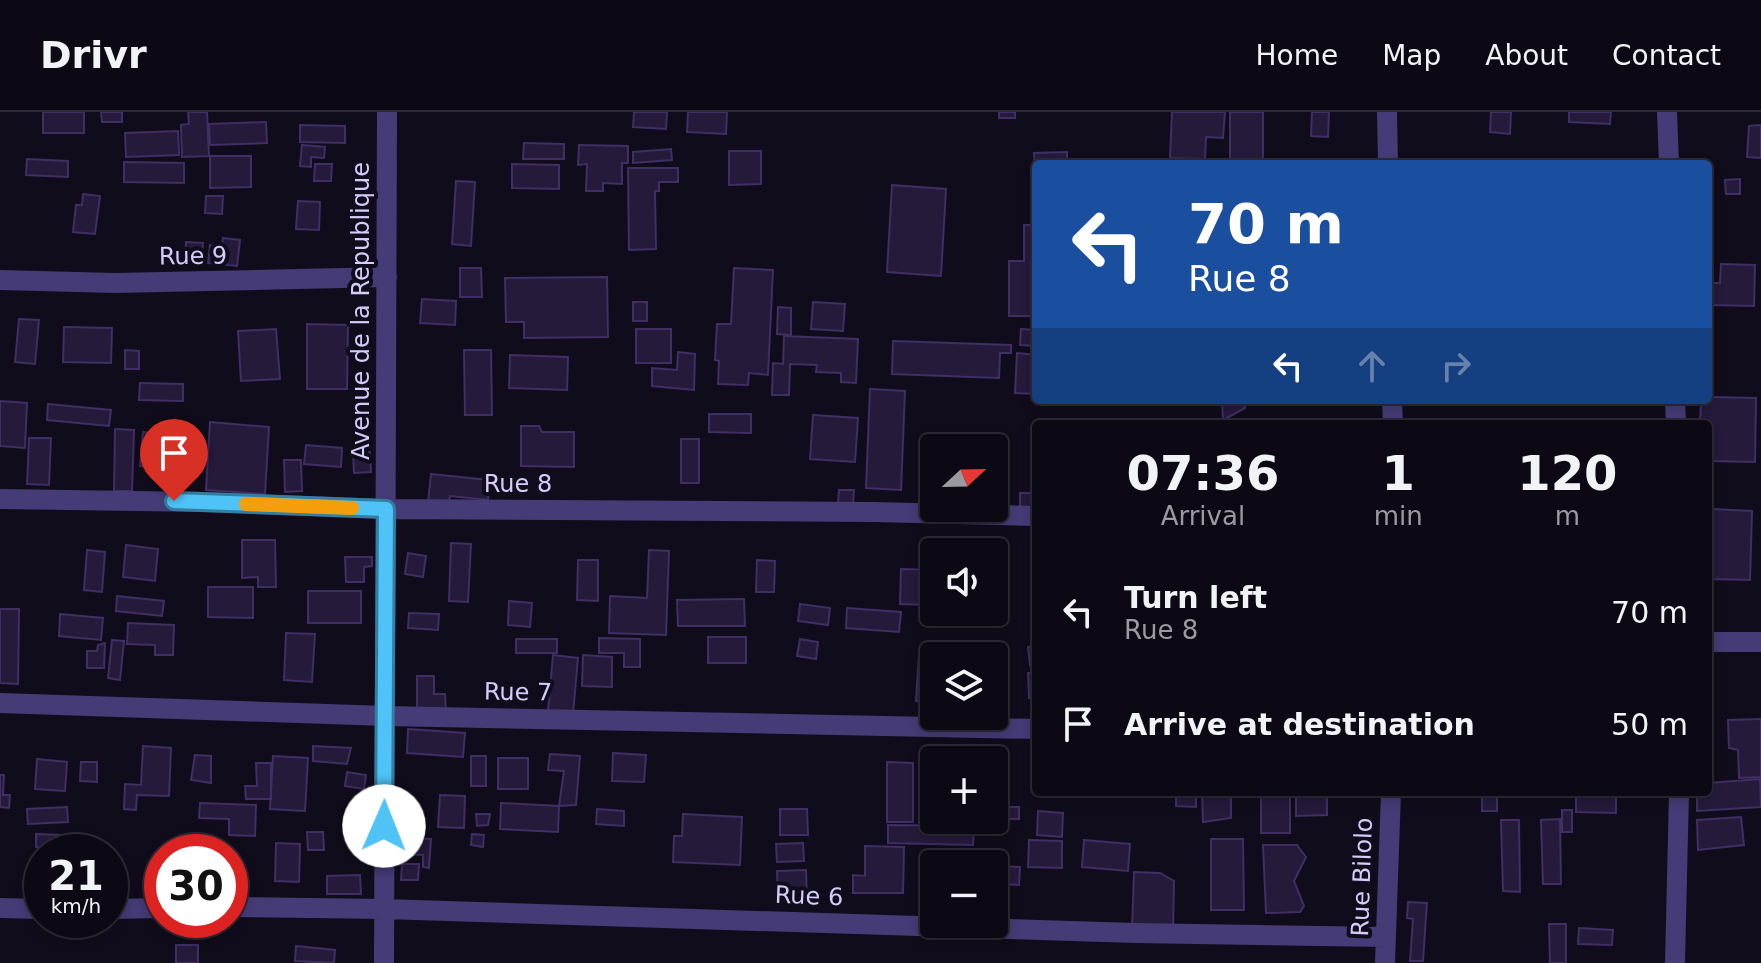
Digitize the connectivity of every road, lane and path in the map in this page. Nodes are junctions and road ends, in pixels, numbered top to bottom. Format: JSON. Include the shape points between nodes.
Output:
{"nodes":[{"id":1,"x":387,"y":112,"type":"edge"},
{"id":2,"x":1387,"y":112,"type":"edge"},
{"id":3,"x":1667,"y":112,"type":"edge"},
{"id":4,"x":1388,"y":160,"type":"edge"},
{"id":5,"x":1669,"y":160,"type":"edge"},
{"id":6,"x":387,"y":277,"type":"junction"},
{"id":7,"x":0,"y":280,"type":"edge"},
{"id":8,"x":0,"y":499,"type":"edge"},
{"id":9,"x":386,"y":509,"type":"junction"},
{"id":10,"x":1032,"y":516,"type":"edge"},
{"id":11,"x":1712,"y":642,"type":"edge"},
{"id":12,"x":1761,"y":642,"type":"edge"},
{"id":13,"x":0,"y":703,"type":"edge"},
{"id":14,"x":386,"y":716,"type":"junction"},
{"id":15,"x":1032,"y":729,"type":"edge"},
{"id":16,"x":1391,"y":796,"type":"edge"},
{"id":17,"x":1679,"y":796,"type":"edge"},
{"id":18,"x":248,"y":907,"type":"edge"},
{"id":19,"x":0,"y":908,"type":"edge"},
{"id":20,"x":24,"y":909,"type":"edge"},
{"id":21,"x":384,"y":909,"type":"junction"},
{"id":22,"x":1386,"y":937,"type":"junction"},
{"id":23,"x":384,"y":963,"type":"edge"},
{"id":24,"x":1385,"y":963,"type":"edge"},
{"id":25,"x":1675,"y":963,"type":"edge"}],
"edges":[{"from":1,"to":6,"type":"street","name":"Avenue de la Republique"},
{"from":2,"to":4,"type":"street"},
{"from":3,"to":5,"type":"street"},
{"from":6,"to":7,"type":"street","name":"Rue 9"},
{"from":6,"to":9,"type":"street","name":"Avenue de la Republique"},
{"from":8,"to":9,"type":"street","name":"Rue 8"},
{"from":9,"to":10,"type":"street","name":"Rue 8"},
{"from":9,"to":14,"type":"street","name":"Avenue de la Republique"},
{"from":11,"to":12,"type":"street"},
{"from":13,"to":14,"type":"street","name":"Rue 7"},
{"from":14,"to":15,"type":"street","name":"Rue 7"},
{"from":14,"to":21,"type":"street","name":"Avenue de la Republique"},
{"from":16,"to":22,"type":"street","name":"Rue Bilolo"},
{"from":17,"to":25,"type":"street"},
{"from":18,"to":21,"type":"street","name":"Rue 6"},
{"from":19,"to":20,"type":"street"},
{"from":21,"to":22,"type":"street","name":"Rue 6"},
{"from":21,"to":23,"type":"street","name":"Avenue de la Republique"},
{"from":22,"to":24,"type":"street","name":"Rue Bilolo"}]}
